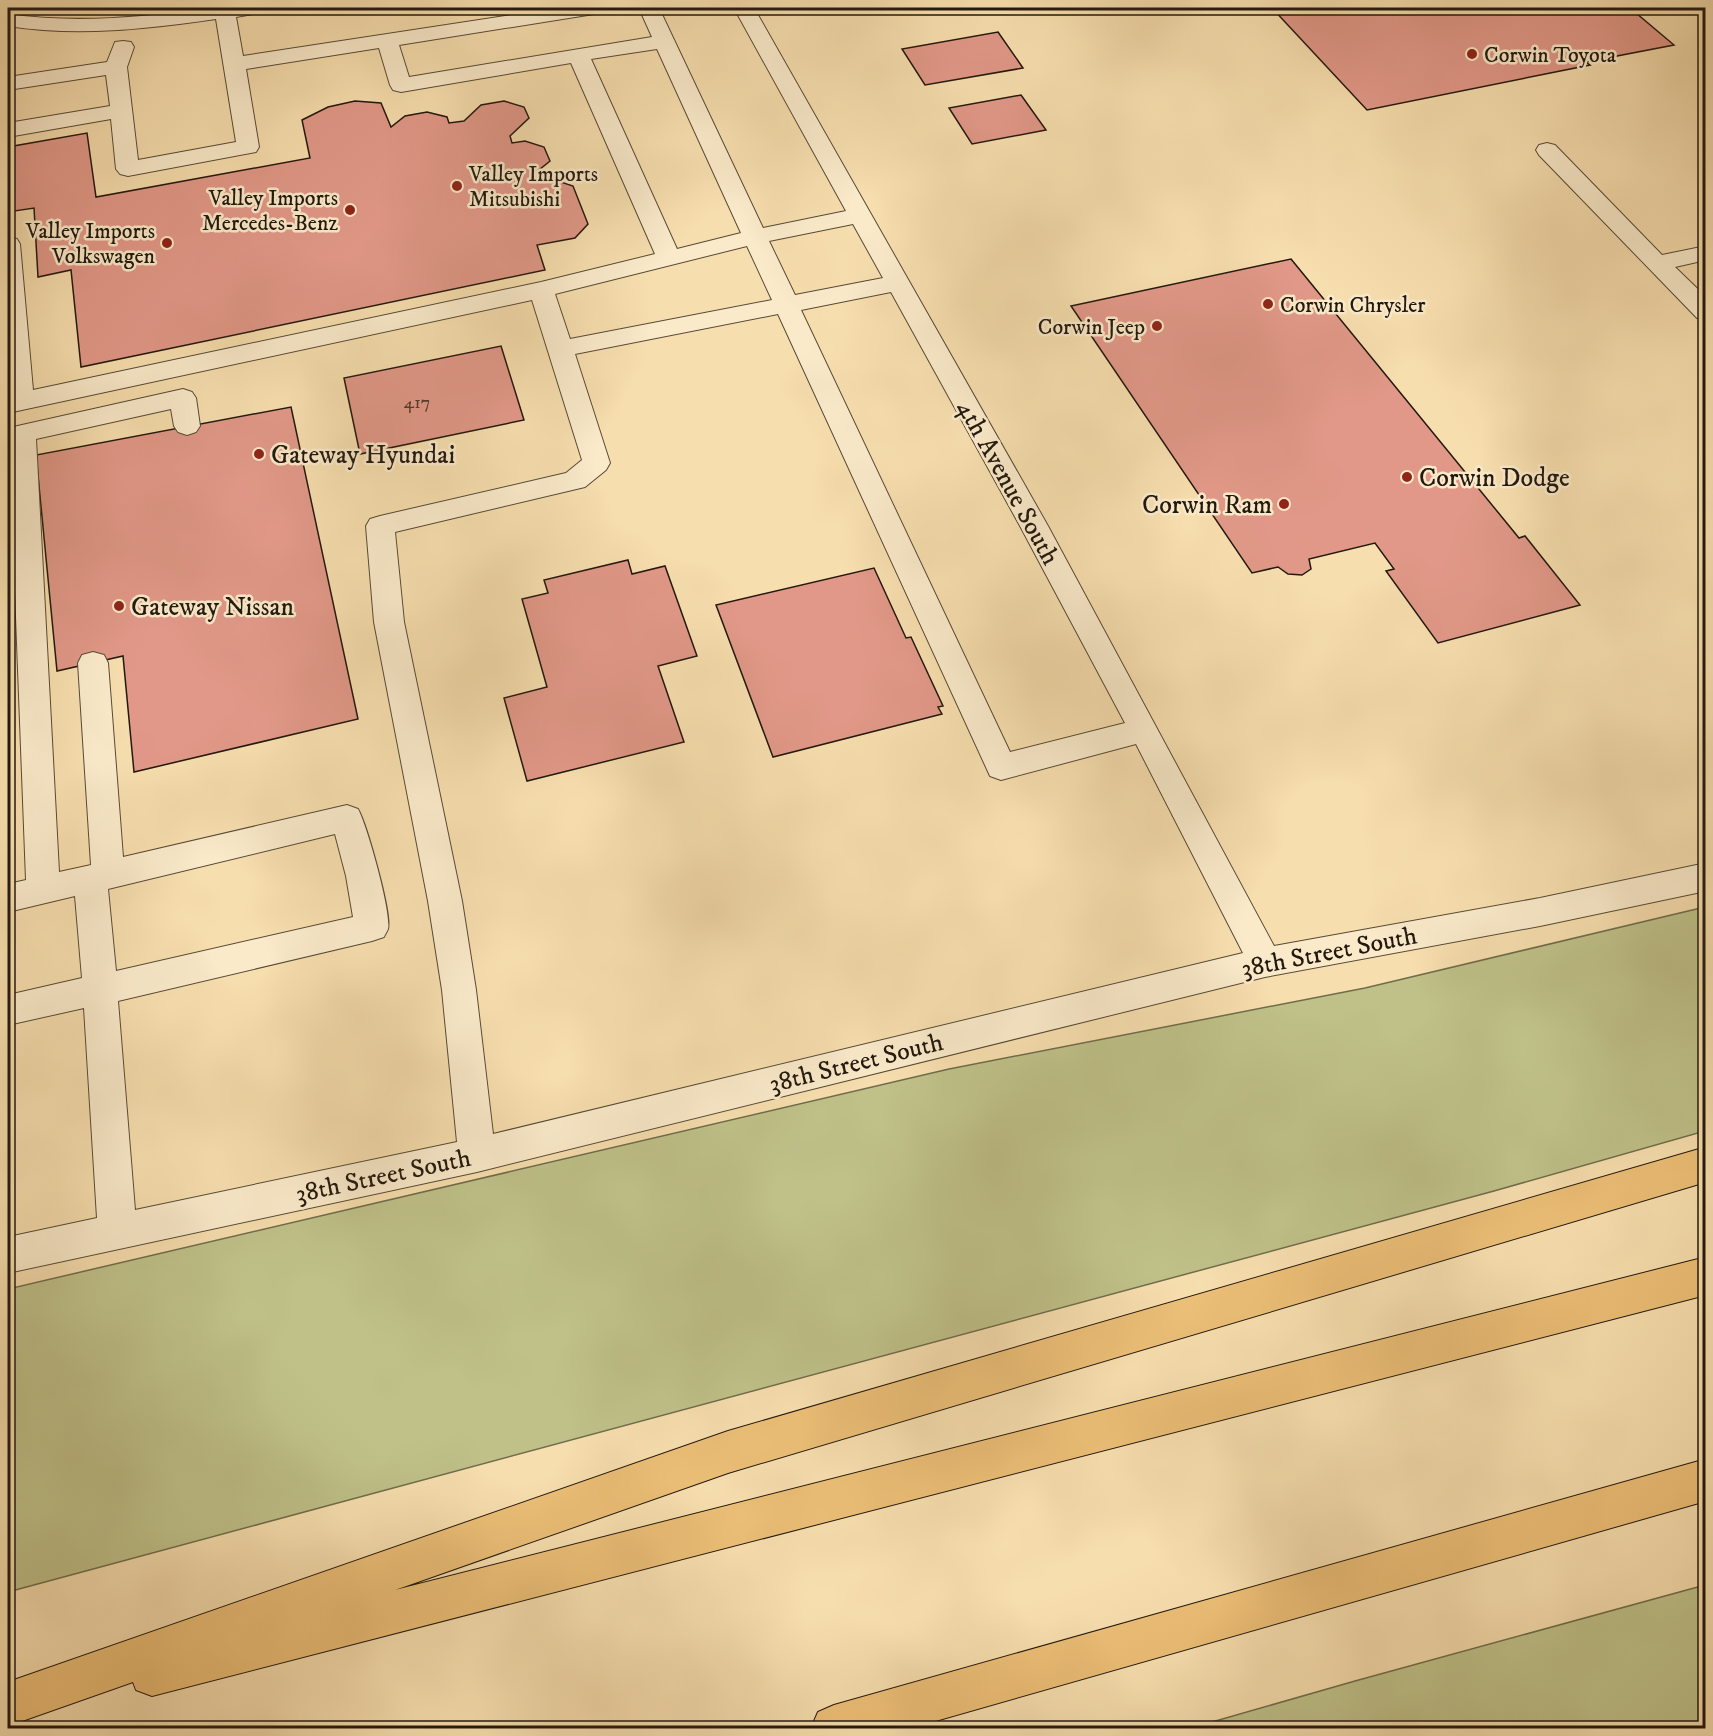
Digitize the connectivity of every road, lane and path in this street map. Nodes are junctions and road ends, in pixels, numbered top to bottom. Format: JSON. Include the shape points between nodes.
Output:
{"nodes":[{"id":1,"x":257,"y":8,"type":"edge"},
{"id":2,"x":594,"y":8,"type":"edge"},
{"id":3,"x":649,"y":8,"type":"edge"},
{"id":4,"x":744,"y":8,"type":"edge"},
{"id":5,"x":225,"y":11,"type":"junction"},
{"id":6,"x":132,"y":15,"type":"edge"},
{"id":7,"x":8,"y":20,"type":"edge"},
{"id":8,"x":387,"y":40,"type":"junction"},
{"id":9,"x":665,"y":41,"type":"junction"},
{"id":10,"x":578,"y":55,"type":"junction"},
{"id":11,"x":234,"y":64,"type":"junction"},
{"id":12,"x":116,"y":67,"type":"junction"},
{"id":13,"x":8,"y":84,"type":"edge"},
{"id":14,"x":120,"y":111,"type":"junction"},
{"id":15,"x":8,"y":130,"type":"edge"},
{"id":16,"x":1547,"y":150,"type":"dead end"},
{"id":17,"x":859,"y":216,"type":"junction"},
{"id":18,"x":755,"y":237,"type":"junction"},
{"id":19,"x":8,"y":244,"type":"edge"},
{"id":20,"x":1706,"y":253,"type":"edge"},
{"id":21,"x":669,"y":258,"type":"junction"},
{"id":22,"x":1657,"y":264,"type":"junction"},
{"id":23,"x":898,"y":283,"type":"junction"},
{"id":24,"x":541,"y":291,"type":"junction"},
{"id":25,"x":788,"y":306,"type":"junction"},
{"id":26,"x":1706,"y":312,"type":"edge"},
{"id":27,"x":561,"y":349,"type":"junction"},
{"id":28,"x":14,"y":403,"type":"edge"},
{"id":29,"x":187,"y":426,"type":"dead end"},
{"id":30,"x":18,"y":583,"type":"edge"},
{"id":31,"x":93,"y":663,"type":"dead end"},
{"id":32,"x":1144,"y":729,"type":"junction"},
{"id":33,"x":99,"y":877,"type":"junction"},
{"id":34,"x":1706,"y":877,"type":"edge"},
{"id":35,"x":43,"y":891,"type":"junction"},
{"id":36,"x":8,"y":898,"type":"edge"},
{"id":37,"x":1265,"y":962,"type":"junction"},
{"id":38,"x":100,"y":990,"type":"junction"},
{"id":39,"x":8,"y":1010,"type":"edge"},
{"id":40,"x":477,"y":1155,"type":"junction"},
{"id":41,"x":1706,"y":1164,"type":"edge"},
{"id":42,"x":117,"y":1232,"type":"junction"},
{"id":43,"x":8,"y":1255,"type":"edge"},
{"id":44,"x":1706,"y":1276,"type":"edge"},
{"id":45,"x":1706,"y":1480,"type":"edge"},
{"id":46,"x":8,"y":1704,"type":"edge"},
{"id":47,"x":8,"y":1711,"type":"edge"},
{"id":48,"x":834,"y":1728,"type":"edge"}],
"edges":[{"from":1,"to":5,"type":"street"},
{"from":2,"to":8,"type":"street"},
{"from":3,"to":9,"type":"street"},
{"from":4,"to":17,"type":"street","name":"4th Avenue South"},
{"from":5,"to":6,"type":"street"},
{"from":5,"to":11,"type":"street"},
{"from":6,"to":7,"type":"street","via":[[78,25]]},
{"from":6,"to":12,"type":"street"},
{"from":8,"to":10,"type":"street","via":[[401,85]]},
{"from":8,"to":11,"type":"street"},
{"from":9,"to":10,"type":"street"},
{"from":9,"to":18,"type":"street"},
{"from":10,"to":21,"type":"street"},
{"from":11,"to":14,"type":"street","via":[[248,147],[128,169]]},
{"from":12,"to":13,"type":"street"},
{"from":12,"to":14,"type":"street"},
{"from":14,"to":15,"type":"street"},
{"from":16,"to":22,"type":"street"},
{"from":17,"to":18,"type":"street"},
{"from":17,"to":23,"type":"street","name":"4th Avenue South"},
{"from":18,"to":21,"type":"street"},
{"from":18,"to":25,"type":"street"},
{"from":19,"to":28,"type":"street"},
{"from":20,"to":22,"type":"street"},
{"from":21,"to":24,"type":"street"},
{"from":22,"to":26,"type":"street"},
{"from":23,"to":25,"type":"street"},
{"from":23,"to":32,"type":"street","name":"4th Avenue South"},
{"from":24,"to":27,"type":"street"},
{"from":24,"to":28,"type":"street"},
{"from":25,"to":27,"type":"street"},
{"from":25,"to":32,"type":"street","via":[[1001,767]]},
{"from":27,"to":40,"type":"street","via":[[596,463],[575,480],[380,526],[389,622],[459,990]]},
{"from":29,"to":30,"type":"street","via":[[183,398],[22,433]]},
{"from":30,"to":35,"type":"street"},
{"from":31,"to":33,"type":"street"},
{"from":32,"to":37,"type":"street","name":"4th Avenue South"},
{"from":33,"to":35,"type":"street"},
{"from":33,"to":38,"type":"street"},
{"from":33,"to":38,"type":"street","via":[[348,818],[372,927]]},
{"from":34,"to":37,"type":"street","name":"38th Street South"},
{"from":35,"to":36,"type":"street"},
{"from":37,"to":40,"type":"street","name":"38th Street South"},
{"from":38,"to":39,"type":"street"},
{"from":38,"to":42,"type":"street"},
{"from":40,"to":42,"type":"street","name":"38th Street South"},
{"from":41,"to":46,"type":"highway","via":[[728,1452]]},
{"from":42,"to":43,"type":"street","name":"38th Street South"},
{"from":44,"to":47,"type":"highway"},
{"from":45,"to":48,"type":"highway"}]}
